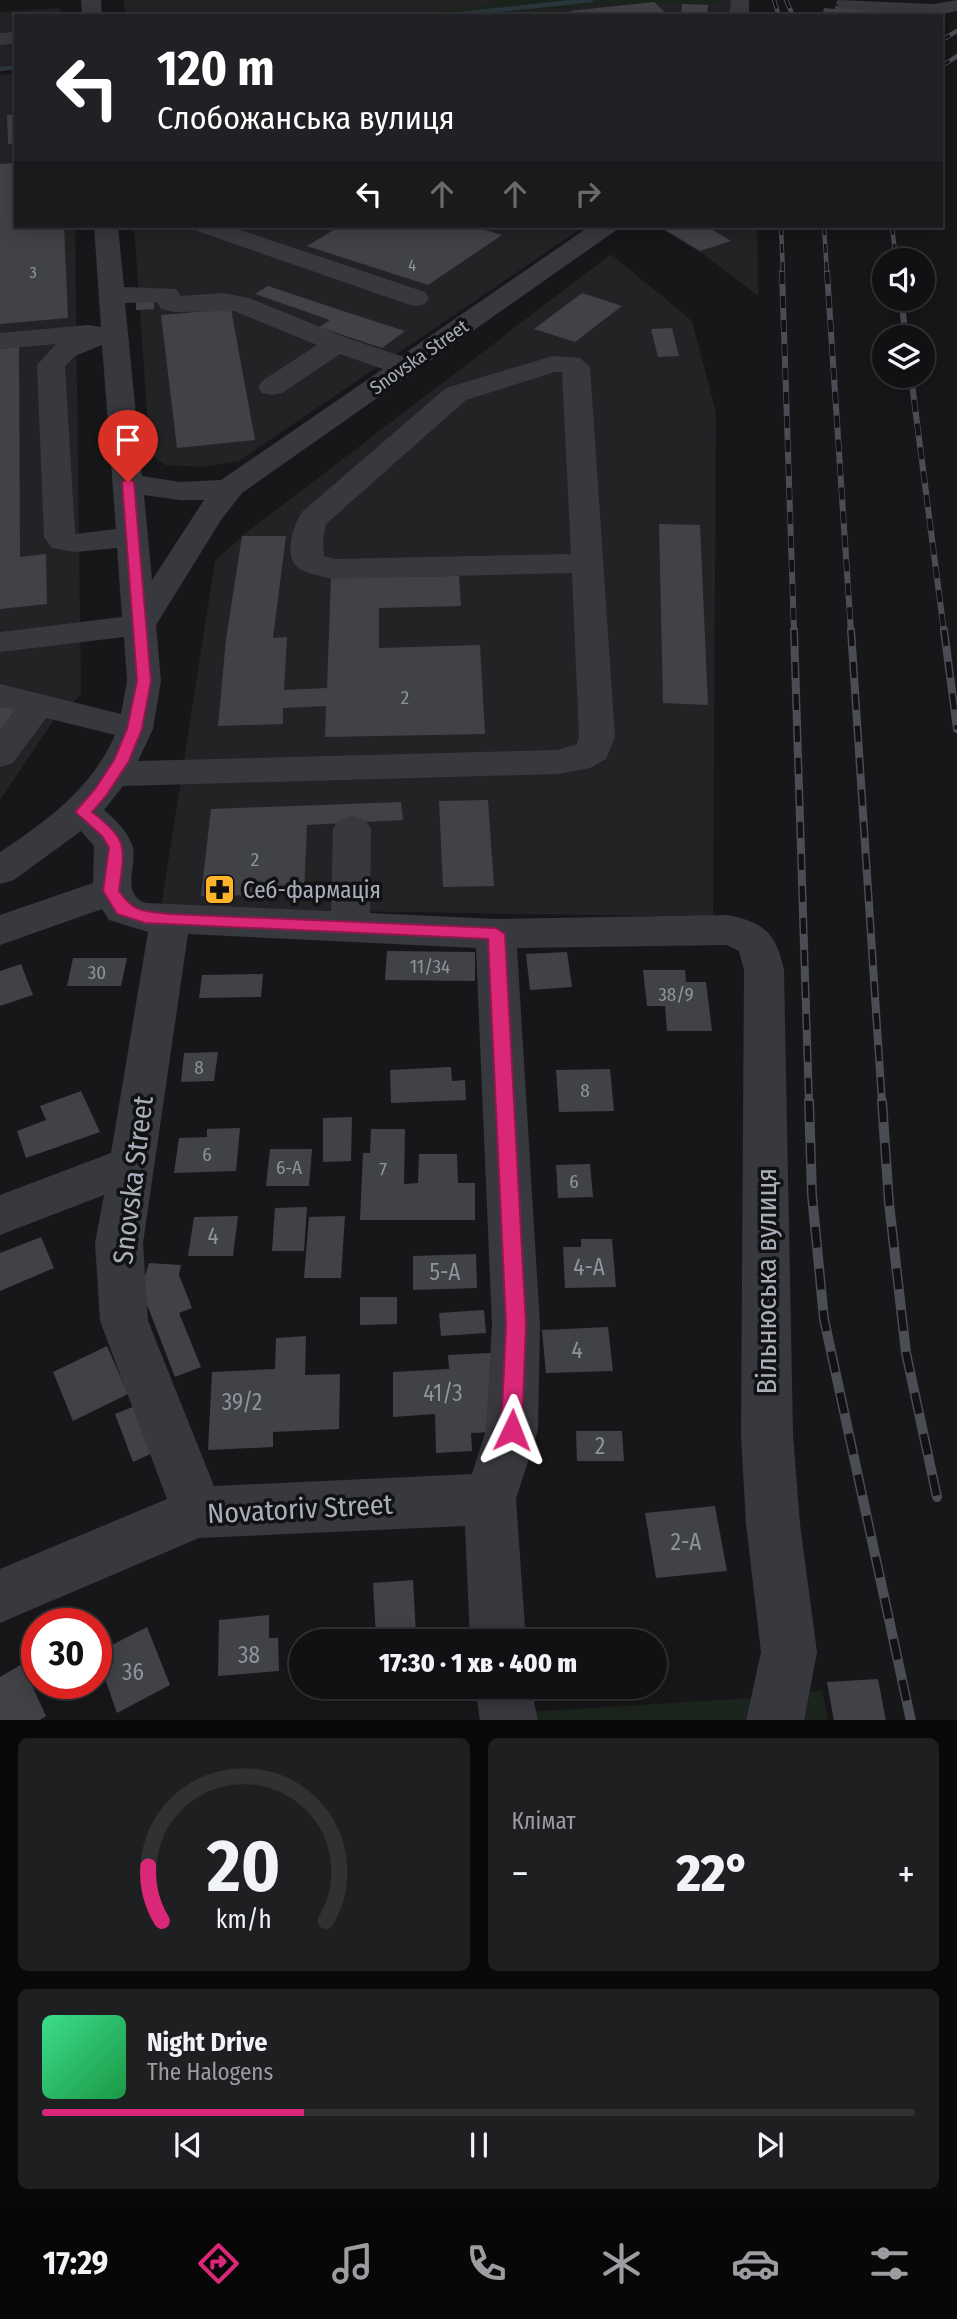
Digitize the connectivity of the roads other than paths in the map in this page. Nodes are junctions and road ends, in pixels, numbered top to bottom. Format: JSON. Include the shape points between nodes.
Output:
{"nodes":[{"id":1,"x":846,"y":3,"type":"dead end"},
{"id":2,"x":957,"y":5,"type":"edge"},
{"id":3,"x":106,"y":228,"type":"edge"},
{"id":4,"x":212,"y":228,"type":"edge"},
{"id":5,"x":603,"y":228,"type":"edge"},
{"id":6,"x":112,"y":295,"type":"junction"},
{"id":7,"x":416,"y":298,"type":"dead end"},
{"id":8,"x":115,"y":331,"type":"junction"},
{"id":9,"x":0,"y":341,"type":"edge"},
{"id":10,"x":337,"y":344,"type":"junction"},
{"id":11,"x":405,"y":367,"type":"junction"},
{"id":12,"x":272,"y":387,"type":"dead end"},
{"id":13,"x":128,"y":482,"type":"junction"},
{"id":14,"x":232,"y":486,"type":"junction"},
{"id":15,"x":132,"y":537,"type":"junction"},
{"id":16,"x":588,"y":563,"type":"junction"},
{"id":17,"x":139,"y":625,"type":"junction"},
{"id":18,"x":0,"y":642,"type":"edge"},
{"id":19,"x":0,"y":695,"type":"edge"},
{"id":20,"x":39,"y":703,"type":"junction"},
{"id":21,"x":135,"y":729,"type":"junction"},
{"id":22,"x":0,"y":755,"type":"edge"},
{"id":23,"x":113,"y":774,"type":"junction"},
{"id":24,"x":82,"y":812,"type":"junction"},
{"id":25,"x":352,"y":829,"type":"dead end"},
{"id":26,"x":0,"y":870,"type":"edge"},
{"id":27,"x":111,"y":891,"type":"junction"},
{"id":28,"x":170,"y":920,"type":"junction"},
{"id":29,"x":350,"y":928,"type":"junction"},
{"id":30,"x":0,"y":930,"type":"edge"},
{"id":31,"x":496,"y":934,"type":"junction"},
{"id":32,"x":132,"y":1164,"type":"junction"},
{"id":33,"x":0,"y":1215,"type":"edge"},
{"id":34,"x":490,"y":1499,"type":"junction"},
{"id":35,"x":198,"y":1512,"type":"junction"},
{"id":36,"x":0,"y":1596,"type":"edge"},
{"id":37,"x":497,"y":1629,"type":"edge"},
{"id":38,"x":505,"y":1699,"type":"edge"},
{"id":39,"x":773,"y":1718,"type":"edge"},
{"id":40,"x":509,"y":1720,"type":"edge"}],
"edges":[{"from":1,"to":2,"type":"street","via":[[934,10]]},
{"from":3,"to":6,"type":"street"},
{"from":4,"to":7,"type":"street"},
{"from":5,"to":11,"type":"street","name":"Snovska Street"},
{"from":6,"to":8,"type":"street"},
{"from":6,"to":10,"type":"street","via":[[159,292],[175,304],[232,302]]},
{"from":8,"to":9,"type":"street"},
{"from":8,"to":13,"type":"street"},
{"from":8,"to":15,"type":"street","via":[[65,351],[51,365],[60,537],[75,543]]},
{"from":10,"to":11,"type":"street"},
{"from":10,"to":12,"type":"street"},
{"from":11,"to":14,"type":"street","name":"Snovska Street"},
{"from":13,"to":14,"type":"street","name":"Snovska Street","via":[[208,492]]},
{"from":13,"to":15,"type":"street"},
{"from":14,"to":17,"type":"street","name":"Snovska Street"},
{"from":15,"to":17,"type":"street"},
{"from":16,"to":16,"type":"street","via":[[576,367],[570,364],[553,363],[456,394],[317,514],[308,530],[310,562],[332,569]]},
{"from":16,"to":23,"type":"street","via":[[597,737],[593,751],[577,759]]},
{"from":17,"to":18,"type":"street"},
{"from":17,"to":21,"type":"street","via":[[144,681]]},
{"from":19,"to":20,"type":"street"},
{"from":20,"to":21,"type":"street"},
{"from":20,"to":22,"type":"street"},
{"from":21,"to":23,"type":"street"},
{"from":23,"to":24,"type":"street"},
{"from":24,"to":26,"type":"street"},
{"from":24,"to":27,"type":"street","via":[[108,833],[117,848]]},
{"from":25,"to":29,"type":"street"},
{"from":27,"to":28,"type":"street","via":[[123,910]]},
{"from":27,"to":30,"type":"street"},
{"from":28,"to":29,"type":"street"},
{"from":28,"to":32,"type":"street","name":"Snovska Street"},
{"from":29,"to":31,"type":"street"},
{"from":31,"to":34,"type":"street","via":[[516,1325],[512,1430]]},
{"from":31,"to":39,"type":"street","name":"Вільнюська вулиця","via":[[727,930],[747,935],[760,947],[764,970],[767,1435],[789,1652]]},
{"from":32,"to":33,"type":"street"},
{"from":32,"to":35,"type":"street","name":"Snovska Street","via":[[119,1243],[124,1321]]},
{"from":34,"to":35,"type":"street","name":"Novatoriv Street"},
{"from":34,"to":37,"type":"street"},
{"from":35,"to":36,"type":"street","name":"Novatoriv Street"},
{"from":38,"to":40,"type":"street"}]}
